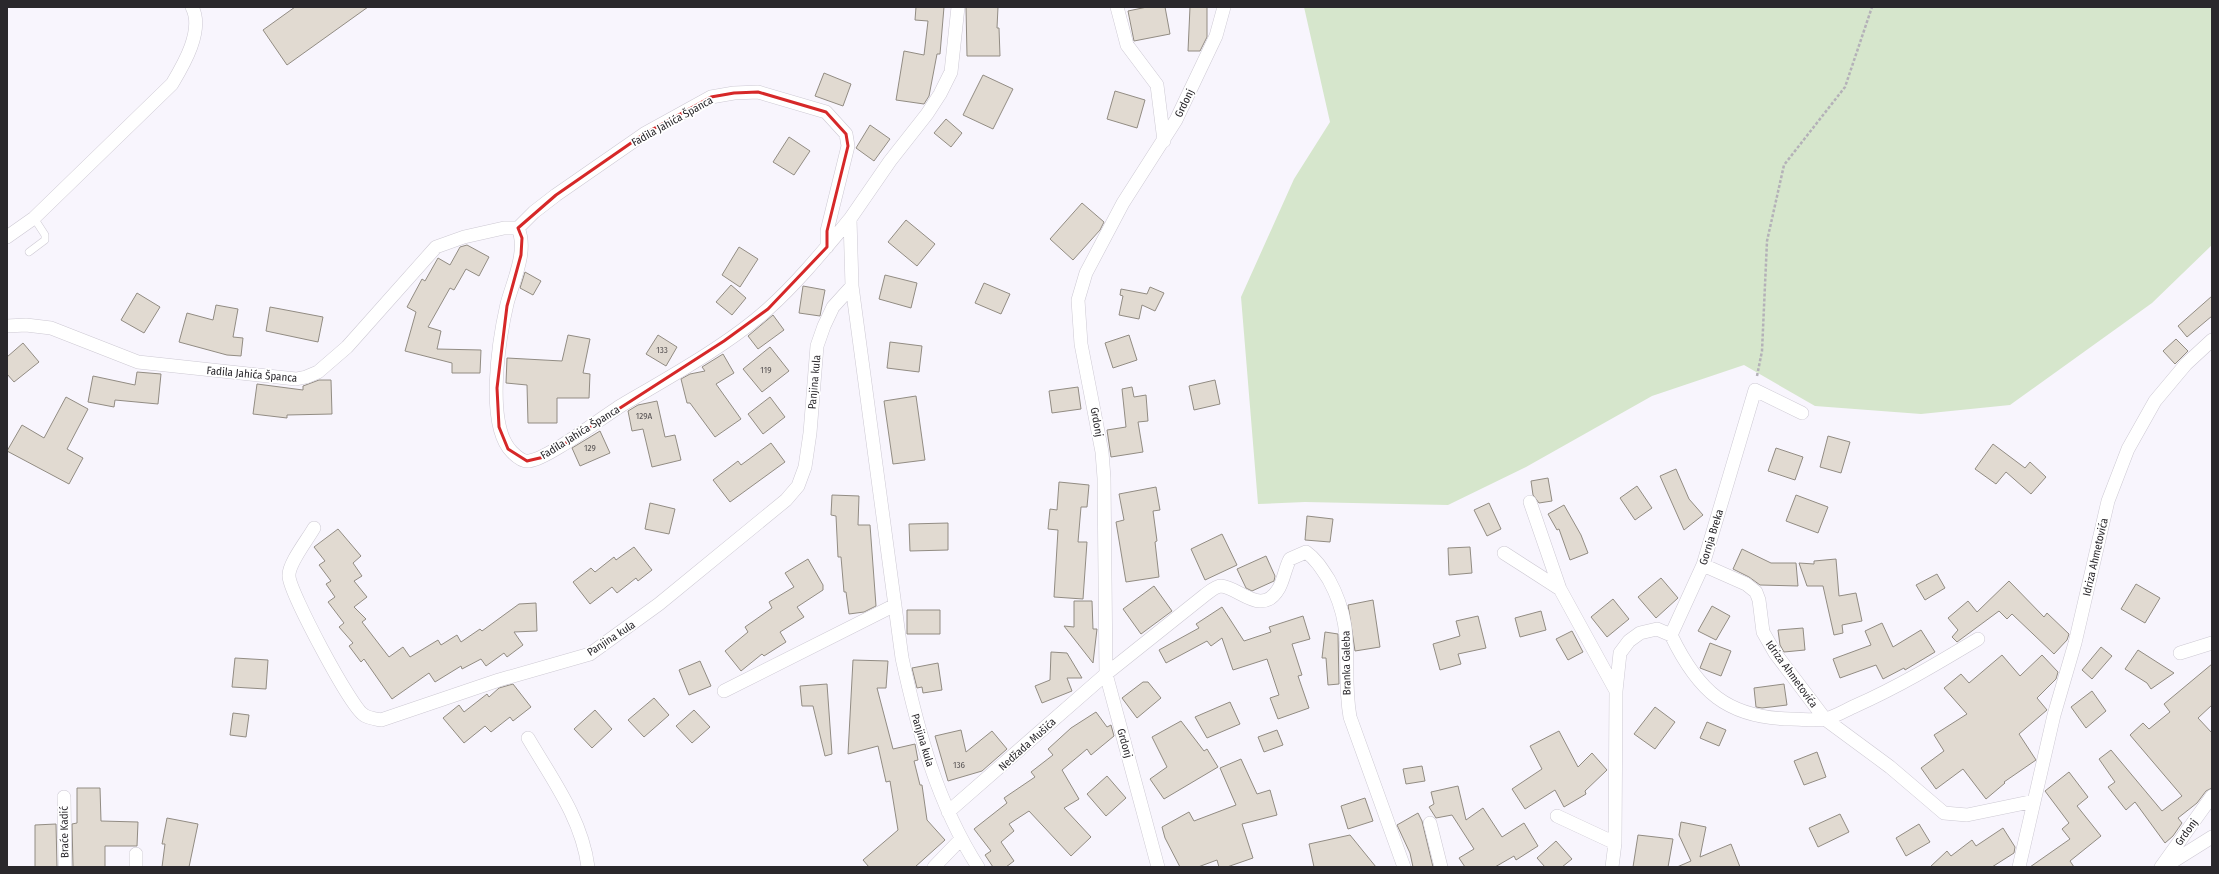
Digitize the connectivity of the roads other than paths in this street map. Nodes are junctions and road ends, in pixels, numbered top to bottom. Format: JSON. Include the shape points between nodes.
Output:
{"nodes":[{"id":1,"x":192,"y":7,"type":"edge"},
{"id":2,"x":958,"y":7,"type":"edge"},
{"id":3,"x":1117,"y":7,"type":"edge"},
{"id":4,"x":1224,"y":7,"type":"edge"},
{"id":5,"x":1164,"y":141,"type":"junction"},
{"id":6,"x":34,"y":218,"type":"junction"},
{"id":7,"x":850,"y":219,"type":"junction"},
{"id":8,"x":518,"y":228,"type":"junction"},
{"id":9,"x":7,"y":237,"type":"edge"},
{"id":10,"x":827,"y":247,"type":"junction"},
{"id":11,"x":29,"y":252,"type":"dead end"},
{"id":12,"x":852,"y":286,"type":"junction"},
{"id":13,"x":7,"y":326,"type":"edge"},
{"id":14,"x":2212,"y":340,"type":"edge"},
{"id":15,"x":1802,"y":412,"type":"dead end"},
{"id":16,"x":1530,"y":502,"type":"dead end"},
{"id":17,"x":314,"y":528,"type":"dead end"},
{"id":18,"x":1504,"y":553,"type":"dead end"},
{"id":19,"x":1703,"y":565,"type":"junction"},
{"id":20,"x":1560,"y":589,"type":"junction"},
{"id":21,"x":895,"y":605,"type":"junction"},
{"id":22,"x":1671,"y":635,"type":"junction"},
{"id":23,"x":1978,"y":639,"type":"dead end"},
{"id":24,"x":2212,"y":643,"type":"edge"},
{"id":25,"x":2180,"y":653,"type":"dead end"},
{"id":26,"x":1106,"y":674,"type":"junction"},
{"id":27,"x":724,"y":691,"type":"dead end"},
{"id":28,"x":1616,"y":691,"type":"junction"},
{"id":29,"x":1825,"y":719,"type":"junction"},
{"id":30,"x":528,"y":738,"type":"dead end"},
{"id":31,"x":64,"y":796,"type":"dead end"},
{"id":32,"x":2212,"y":796,"type":"edge"},
{"id":33,"x":2034,"y":801,"type":"junction"},
{"id":34,"x":948,"y":812,"type":"junction"},
{"id":35,"x":1556,"y":816,"type":"dead end"},
{"id":36,"x":1430,"y":823,"type":"dead end"},
{"id":37,"x":2212,"y":837,"type":"edge"},
{"id":38,"x":960,"y":840,"type":"junction"},
{"id":39,"x":1615,"y":843,"type":"junction"},
{"id":40,"x":65,"y":867,"type":"edge"},
{"id":41,"x":588,"y":867,"type":"edge"},
{"id":42,"x":934,"y":867,"type":"edge"},
{"id":43,"x":978,"y":867,"type":"edge"},
{"id":44,"x":1158,"y":867,"type":"edge"},
{"id":45,"x":1404,"y":867,"type":"edge"},
{"id":46,"x":1441,"y":867,"type":"edge"},
{"id":47,"x":1612,"y":867,"type":"edge"},
{"id":48,"x":2019,"y":867,"type":"edge"},
{"id":49,"x":2161,"y":867,"type":"edge"},
{"id":50,"x":2164,"y":867,"type":"edge"}],
"edges":[{"from":1,"to":6,"type":"street","via":[[195,23],[192,45],[184,65],[172,84]]},
{"from":2,"to":7,"type":"street","via":[[951,72],[940,94],[890,160]]},
{"from":3,"to":5,"type":"street","via":[[1127,45],[1157,85]]},
{"from":4,"to":5,"type":"street","name":"Grdonj","via":[[1216,36]]},
{"from":5,"to":26,"type":"street","name":"Grdonj","via":[[1123,202],[1086,273],[1078,300],[1081,344],[1102,452],[1104,478]]},
{"from":6,"to":9,"type":"street"},
{"from":6,"to":11,"type":"lane","via":[[46,240]]},
{"from":7,"to":10,"type":"street","name":"Fadila Jahića Španca"},
{"from":7,"to":12,"type":"street","name":"Panjina kula"},
{"from":8,"to":10,"type":"street","name":"Fadila Jahića Španca","via":[[556,195],[644,134],[711,97],[734,92],[758,92],[826,112],[846,134],[848,146],[828,225]]},
{"from":8,"to":10,"type":"street","name":"Fadila Jahića Španca","via":[[522,238],[520,255],[501,341],[497,400],[499,427],[503,440],[516,457],[527,461],[544,456],[724,341],[768,309]]},
{"from":8,"to":13,"type":"street","name":"Fadila Jahića Španca","via":[[504,228],[464,237],[436,247],[347,347],[318,372],[306,378],[138,362],[51,328]]},
{"from":12,"to":17,"type":"street","name":"Panjina kula","via":[[834,307],[817,346],[810,433],[805,467],[798,486],[786,500],[660,604],[590,654],[499,680],[382,720],[363,715],[312,632],[289,579],[290,569]]},
{"from":12,"to":21,"type":"street","name":"Panjina kula"},
{"from":14,"to":33,"type":"street","name":"Idriza Ahmetovića","via":[[2186,364],[2155,401],[2128,448],[2108,501]]},
{"from":15,"to":19,"type":"street","name":"Gornja Breka","via":[[1755,390]]},
{"from":16,"to":20,"type":"street"},
{"from":18,"to":20,"type":"street"},
{"from":19,"to":22,"type":"street","name":"Gornja Breka"},
{"from":19,"to":29,"type":"street","name":"Idriza Ahmetovića","via":[[1746,584],[1756,592],[1763,632],[1774,652]]},
{"from":20,"to":28,"type":"street"},
{"from":21,"to":27,"type":"street"},
{"from":21,"to":34,"type":"street","name":"Panjina kula","via":[[902,658],[914,712]]},
{"from":22,"to":28,"type":"street","via":[[1657,629],[1640,633],[1629,641],[1620,653]]},
{"from":22,"to":29,"type":"street","name":"Idriza Ahmetovića","via":[[1684,664],[1714,696],[1739,710],[1769,718]]},
{"from":23,"to":29,"type":"street","name":"Idriza Ahmetovića","via":[[1896,686]]},
{"from":24,"to":25,"type":"street"},
{"from":26,"to":34,"type":"street","name":"Nedžada Mušića"},
{"from":26,"to":44,"type":"street","name":"Grdonj"},
{"from":26,"to":45,"type":"street","name":"Branka Galeba","via":[[1219,586],[1228,587],[1254,600],[1261,601],[1271,596],[1278,589],[1290,559],[1306,552],[1317,562],[1338,596],[1348,641],[1347,700],[1350,717]]},
{"from":28,"to":39,"type":"street"},
{"from":29,"to":33,"type":"street","name":"Idriza Ahmetovića","via":[[1890,767],[1944,813],[1967,815]]},
{"from":30,"to":41,"type":"street","via":[[577,823]]},
{"from":31,"to":40,"type":"street","name":"Braće Kadić"},
{"from":32,"to":49,"type":"street","name":"Grdonj"},
{"from":33,"to":48,"type":"street","name":"Idriza Ahmetovića"},
{"from":34,"to":38,"type":"street","name":"Panjina kula"},
{"from":35,"to":39,"type":"street"},
{"from":36,"to":46,"type":"street"},
{"from":37,"to":50,"type":"street","name":"Grdonj"},
{"from":38,"to":42,"type":"street"},
{"from":38,"to":43,"type":"street","name":"Panjina kula"},
{"from":39,"to":47,"type":"street"}]}
